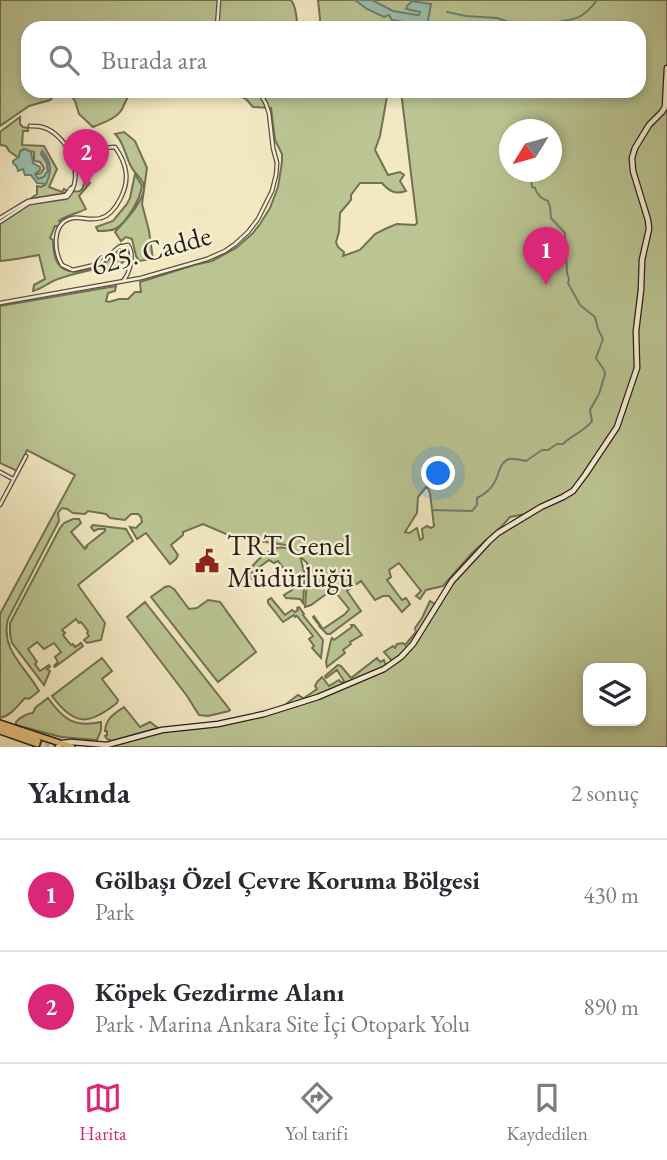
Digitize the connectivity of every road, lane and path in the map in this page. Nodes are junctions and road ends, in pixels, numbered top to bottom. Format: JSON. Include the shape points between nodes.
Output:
{"nodes":[{"id":1,"x":219,"y":0,"type":"edge"},
{"id":2,"x":218,"y":21,"type":"edge"},
{"id":3,"x":667,"y":68,"type":"edge"},
{"id":4,"x":262,"y":98,"type":"edge"},
{"id":5,"x":30,"y":126,"type":"dead end"},
{"id":6,"x":104,"y":148,"type":"dead end"},
{"id":7,"x":0,"y":220,"type":"edge"},
{"id":8,"x":123,"y":281,"type":"junction"},
{"id":9,"x":0,"y":303,"type":"edge"},
{"id":10,"x":26,"y":456,"type":"dead end"},
{"id":11,"x":0,"y":472,"type":"edge"},
{"id":12,"x":14,"y":479,"type":"junction"},
{"id":13,"x":0,"y":505,"type":"edge"},
{"id":14,"x":0,"y":729,"type":"edge"},
{"id":15,"x":38,"y":743,"type":"edge"},
{"id":16,"x":60,"y":745,"type":"edge"},
{"id":17,"x":100,"y":746,"type":"edge"},
{"id":18,"x":73,"y":747,"type":"edge"}],
"edges":[{"from":1,"to":2,"type":"street"},
{"from":3,"to":17,"type":"street","via":[[665,107],[649,125],[632,158],[649,229],[642,260],[637,368],[617,427],[580,482],[489,541],[452,581],[413,644],[384,669],[264,714],[162,730]]},
{"from":4,"to":8,"type":"street","name":"625. Cadde","via":[[277,167],[272,191],[253,226],[216,255]]},
{"from":5,"to":7,"type":"street","via":[[42,127],[60,138],[73,157],[75,179],[68,196],[29,203]]},
{"from":6,"to":8,"type":"street","via":[[115,147],[125,171],[122,198],[102,218],[65,221],[55,248],[62,265],[73,270],[99,264],[124,247],[130,261]]},
{"from":8,"to":9,"type":"street","name":"625. Cadde"},
{"from":10,"to":12,"type":"street"},
{"from":11,"to":12,"type":"street"},
{"from":12,"to":13,"type":"street"},
{"from":14,"to":15,"type":"main road"},
{"from":15,"to":16,"type":"main road"},
{"from":16,"to":17,"type":"street"},
{"from":16,"to":18,"type":"main road"},
{"from":17,"to":18,"type":"street"}]}
